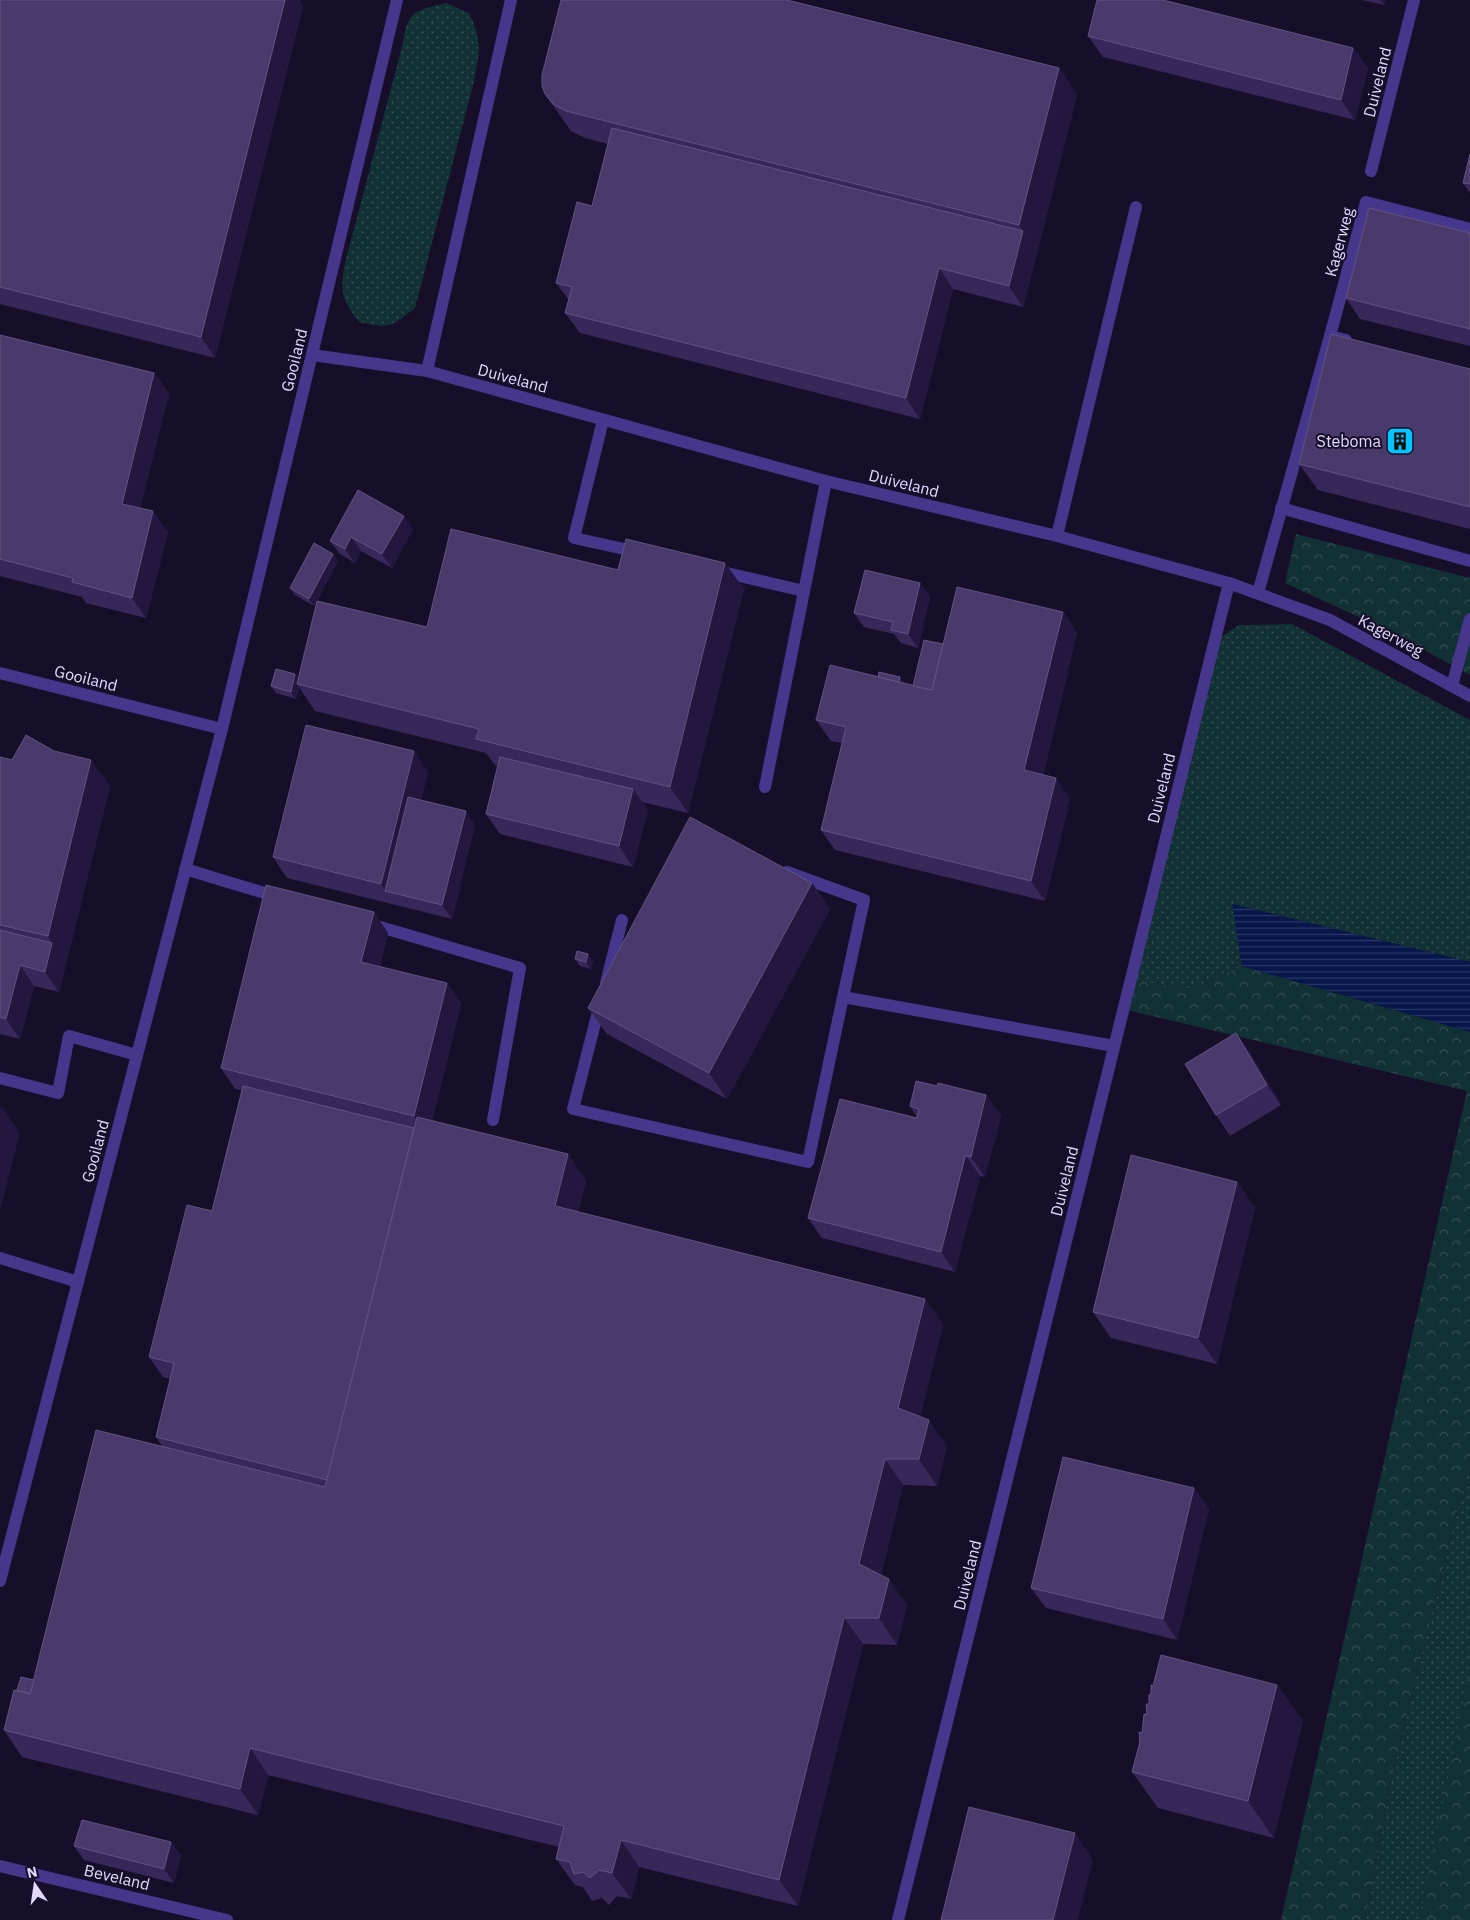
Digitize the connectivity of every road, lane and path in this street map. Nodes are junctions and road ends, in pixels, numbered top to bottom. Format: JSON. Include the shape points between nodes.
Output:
{"nodes":[{"id":1,"x":397,"y":0,"type":"edge"},
{"id":2,"x":511,"y":0,"type":"edge"},
{"id":3,"x":1414,"y":0,"type":"edge"},
{"id":4,"x":1371,"y":171,"type":"dead end"},
{"id":5,"x":1136,"y":207,"type":"dead end"},
{"id":6,"x":1470,"y":229,"type":"edge"},
{"id":7,"x":1330,"y":336,"type":"junction"},
{"id":8,"x":1358,"y":343,"type":"edge"},
{"id":9,"x":312,"y":355,"type":"junction"},
{"id":10,"x":427,"y":371,"type":"junction"},
{"id":11,"x":603,"y":420,"type":"junction"},
{"id":12,"x":826,"y":481,"type":"junction"},
{"id":13,"x":1281,"y":508,"type":"junction"},
{"id":14,"x":1057,"y":536,"type":"junction"},
{"id":15,"x":650,"y":555,"type":"edge"},
{"id":16,"x":1470,"y":561,"type":"edge"},
{"id":17,"x":708,"y":568,"type":"edge"},
{"id":18,"x":1229,"y":583,"type":"junction"},
{"id":19,"x":804,"y":590,"type":"junction"},
{"id":20,"x":1258,"y":594,"type":"junction"},
{"id":21,"x":1470,"y":619,"type":"edge"},
{"id":22,"x":0,"y":673,"type":"edge"},
{"id":23,"x":1452,"y":686,"type":"junction"},
{"id":24,"x":1470,"y":696,"type":"edge"},
{"id":25,"x":222,"y":729,"type":"junction"},
{"id":26,"x":765,"y":787,"type":"dead end"},
{"id":27,"x":773,"y":867,"type":"edge"},
{"id":28,"x":185,"y":869,"type":"junction"},
{"id":29,"x":290,"y":900,"type":"edge"},
{"id":30,"x":357,"y":920,"type":"edge"},
{"id":31,"x":622,"y":920,"type":"dead end"},
{"id":32,"x":843,"y":997,"type":"junction"},
{"id":33,"x":1114,"y":1046,"type":"junction"},
{"id":34,"x":137,"y":1055,"type":"junction"},
{"id":35,"x":0,"y":1078,"type":"edge"},
{"id":36,"x":493,"y":1120,"type":"dead end"},
{"id":37,"x":0,"y":1258,"type":"edge"},
{"id":38,"x":78,"y":1282,"type":"junction"},
{"id":39,"x":0,"y":1581,"type":"edge"},
{"id":40,"x":0,"y":1866,"type":"edge"},
{"id":41,"x":227,"y":1920,"type":"edge"},
{"id":42,"x":898,"y":1920,"type":"edge"}],
"edges":[{"from":1,"to":9,"type":"street","name":"Gooiland"},
{"from":2,"to":10,"type":"street"},
{"from":3,"to":4,"type":"street","name":"Duiveland"},
{"from":5,"to":14,"type":"street"},
{"from":6,"to":7,"type":"street","name":"Kagerweg","via":[[1366,202]]},
{"from":7,"to":8,"type":"street"},
{"from":7,"to":13,"type":"street","name":"Kagerweg"},
{"from":9,"to":10,"type":"street","name":"Duiveland"},
{"from":9,"to":25,"type":"street","name":"Gooiland"},
{"from":10,"to":11,"type":"street","name":"Duiveland"},
{"from":11,"to":12,"type":"street","name":"Duiveland"},
{"from":11,"to":15,"type":"street","via":[[574,538]]},
{"from":12,"to":14,"type":"street","name":"Duiveland"},
{"from":12,"to":19,"type":"street"},
{"from":13,"to":16,"type":"street"},
{"from":13,"to":20,"type":"street","name":"Kagerweg"},
{"from":14,"to":18,"type":"street","name":"Duiveland"},
{"from":17,"to":19,"type":"street"},
{"from":18,"to":20,"type":"street","name":"Kagerweg"},
{"from":18,"to":33,"type":"street","name":"Duiveland"},
{"from":19,"to":26,"type":"street"},
{"from":20,"to":23,"type":"street","name":"Kagerweg","via":[[1330,620]]},
{"from":21,"to":23,"type":"street"},
{"from":22,"to":25,"type":"street","name":"Gooiland"},
{"from":23,"to":24,"type":"street","name":"Kagerweg"},
{"from":25,"to":28,"type":"street","name":"Gooiland"},
{"from":27,"to":32,"type":"street","via":[[864,900]]},
{"from":28,"to":29,"type":"street"},
{"from":28,"to":34,"type":"street","name":"Gooiland"},
{"from":30,"to":36,"type":"street","via":[[520,968]]},
{"from":31,"to":32,"type":"street","via":[[573,1109],[808,1162]]},
{"from":32,"to":33,"type":"street"},
{"from":33,"to":42,"type":"street","name":"Duiveland"},
{"from":34,"to":35,"type":"street","via":[[69,1036],[58,1093]]},
{"from":34,"to":38,"type":"street","name":"Gooiland"},
{"from":37,"to":38,"type":"street"},
{"from":38,"to":39,"type":"street","name":"Gooiland"},
{"from":40,"to":41,"type":"street","name":"Beveland"}]}
